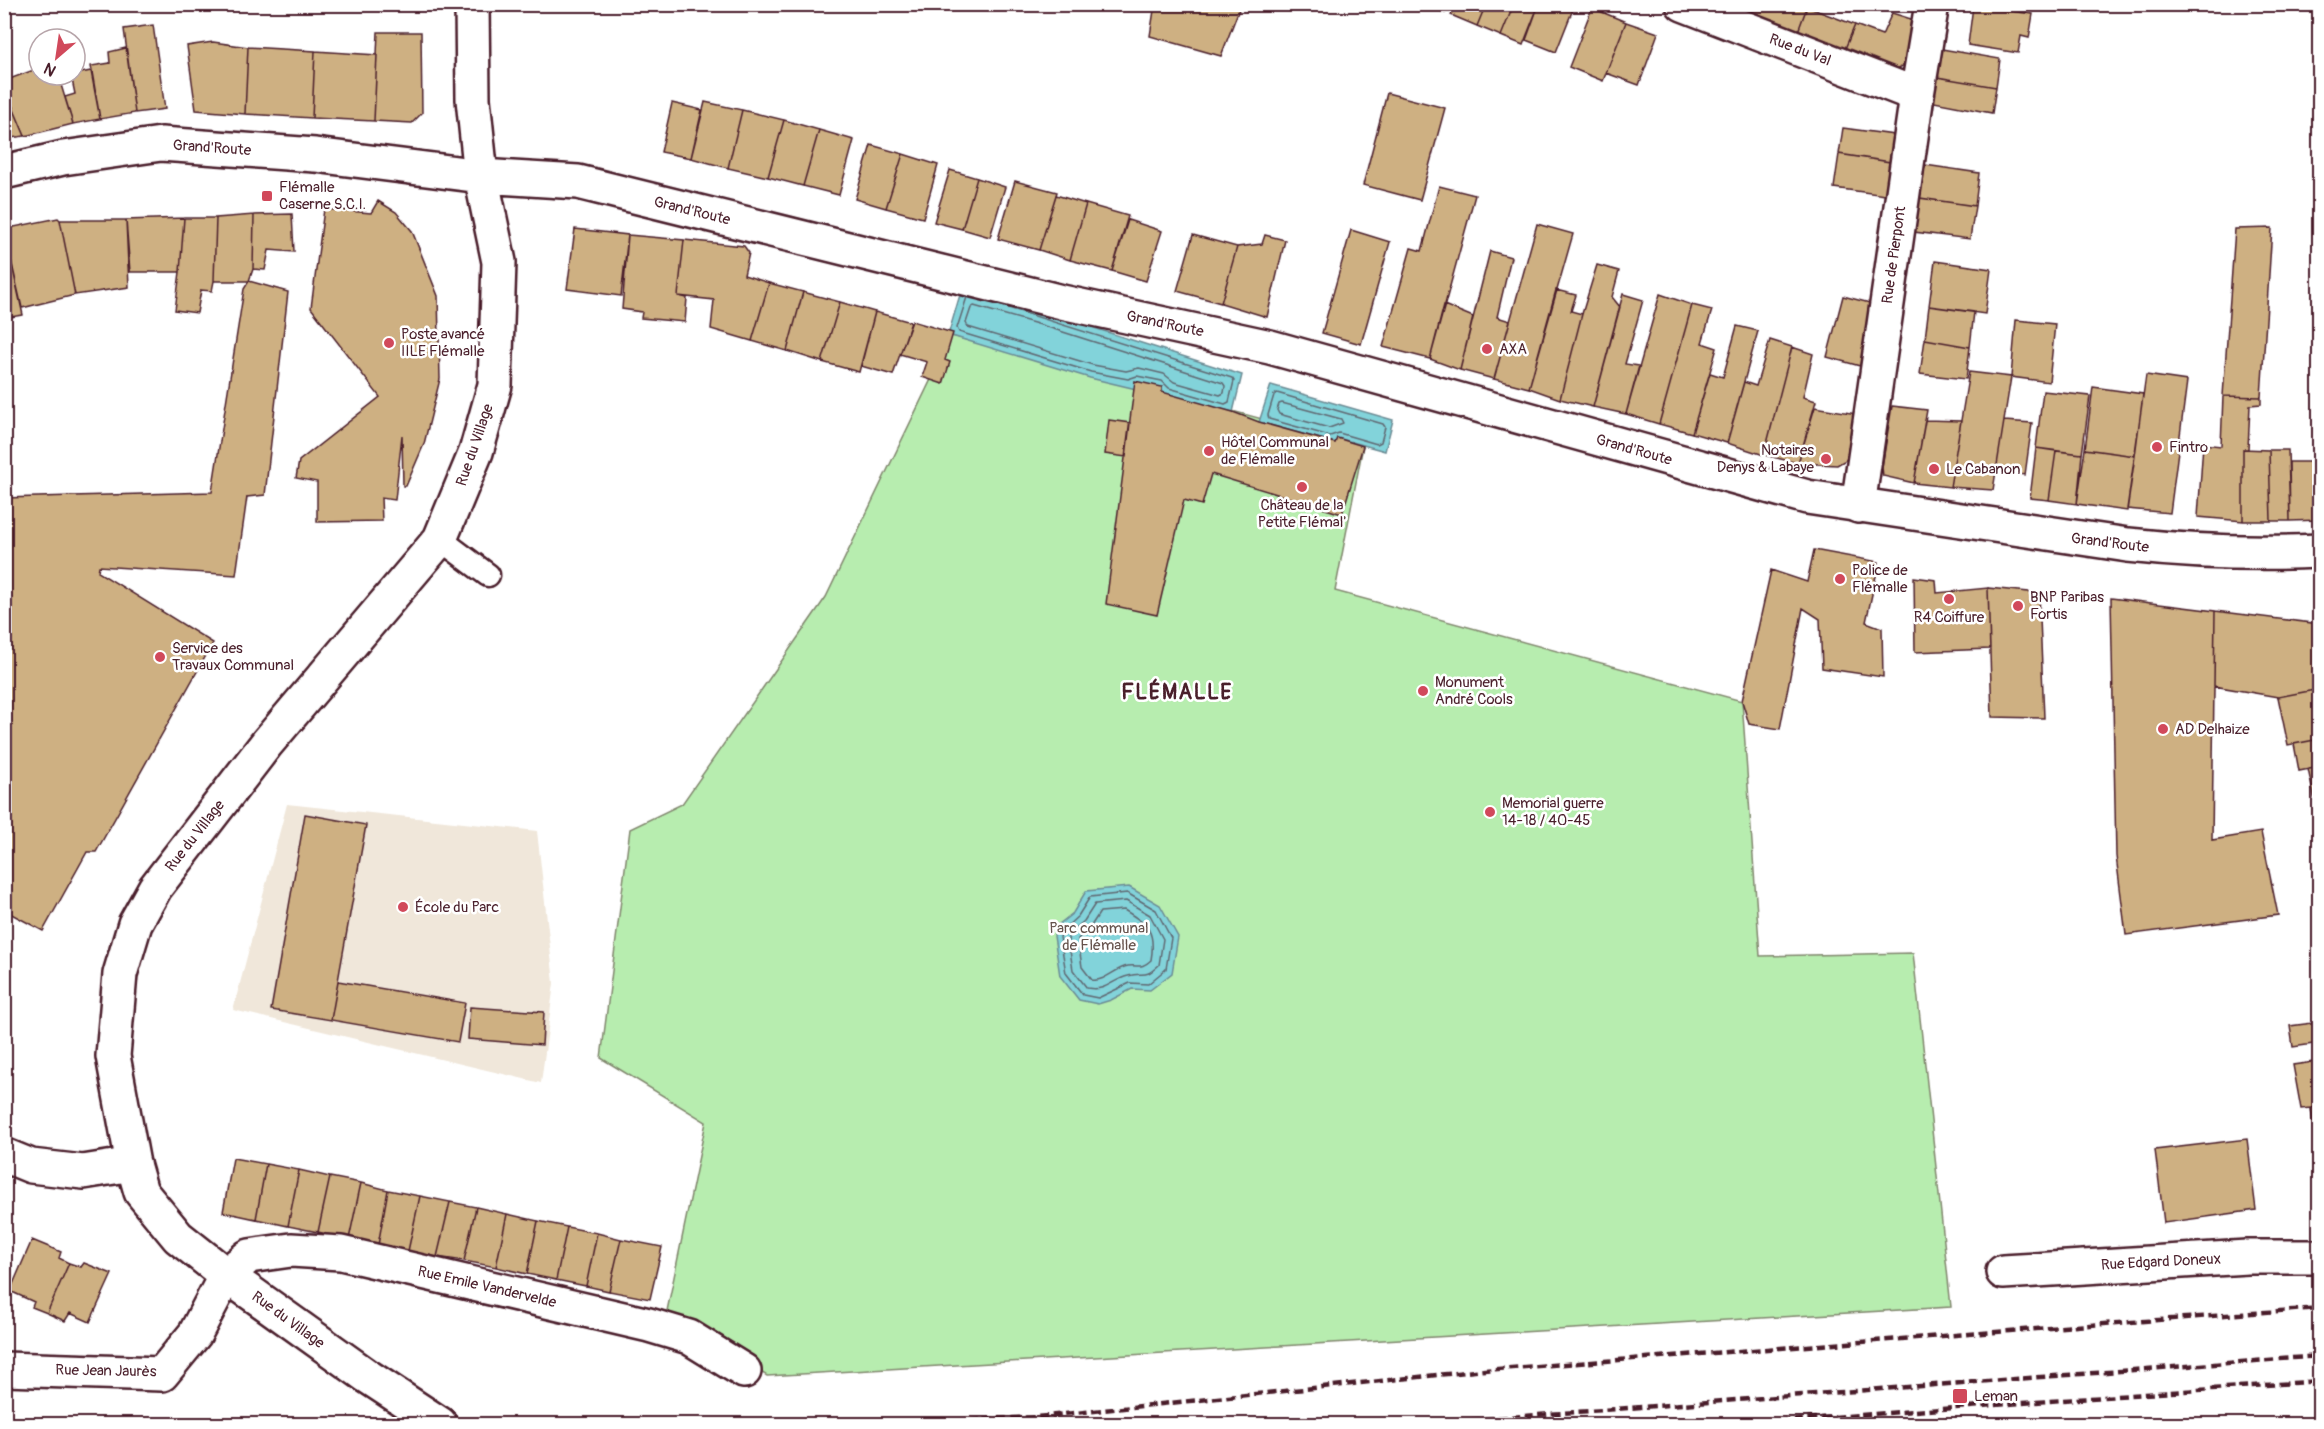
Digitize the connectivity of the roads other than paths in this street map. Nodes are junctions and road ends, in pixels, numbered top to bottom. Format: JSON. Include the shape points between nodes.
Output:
{"nodes":[{"id":1,"x":472,"y":4,"type":"edge"},
{"id":2,"x":1683,"y":4,"type":"edge"},
{"id":3,"x":1932,"y":4,"type":"edge"},
{"id":4,"x":1917,"y":95,"type":"junction"},
{"id":5,"x":4,"y":172,"type":"edge"},
{"id":6,"x":481,"y":176,"type":"junction"},
{"id":7,"x":1858,"y":506,"type":"junction"},
{"id":8,"x":440,"y":539,"type":"junction"},
{"id":9,"x":2319,"y":551,"type":"edge"},
{"id":10,"x":488,"y":575,"type":"dead end"},
{"id":11,"x":4,"y":1155,"type":"edge"},
{"id":12,"x":133,"y":1164,"type":"junction"},
{"id":13,"x":2319,"y":1257,"type":"edge"},
{"id":14,"x":2003,"y":1272,"type":"dead end"},
{"id":15,"x":226,"y":1275,"type":"junction"},
{"id":16,"x":4,"y":1369,"type":"edge"},
{"id":17,"x":744,"y":1371,"type":"dead end"},
{"id":18,"x":440,"y":1425,"type":"edge"}],
"edges":[{"from":1,"to":6,"type":"street","name":"Rue du Village","via":[[472,99]]},
{"from":2,"to":4,"type":"street","name":"Rue du Val"},
{"from":3,"to":4,"type":"street","name":"Rue de Pierpont"},
{"from":4,"to":7,"type":"street","name":"Rue de Pierpont"},
{"from":5,"to":6,"type":"street","name":"Grand'Route","via":[[63,158],[161,144],[315,155]]},
{"from":6,"to":7,"type":"street","name":"Grand'Route","via":[[578,182],[1062,302],[1269,347],[1720,475]]},
{"from":6,"to":8,"type":"street","name":"Rue du Village","via":[[499,262],[495,385],[476,452]]},
{"from":7,"to":9,"type":"street","name":"Grand'Route","via":[[2160,549]]},
{"from":8,"to":10,"type":"lane"},
{"from":8,"to":12,"type":"street","name":"Rue du Village","via":[[267,743],[155,888],[135,924],[120,974],[113,1056]]},
{"from":11,"to":12,"type":"street","via":[[31,1166],[84,1172]]},
{"from":12,"to":15,"type":"street","name":"Rue du Village","via":[[141,1192],[178,1237]]},
{"from":13,"to":14,"type":"street","name":"Rue Edgard Doneux","via":[[2247,1257]]},
{"from":15,"to":16,"type":"street","name":"Rue Jean Jaurès","via":[[195,1334],[162,1374]]},
{"from":15,"to":17,"type":"street","name":"Rue Emile Vandervelde","via":[[249,1256],[291,1250],[341,1253],[649,1325],[689,1337]]},
{"from":15,"to":18,"type":"street","name":"Rue du Village"}]}
